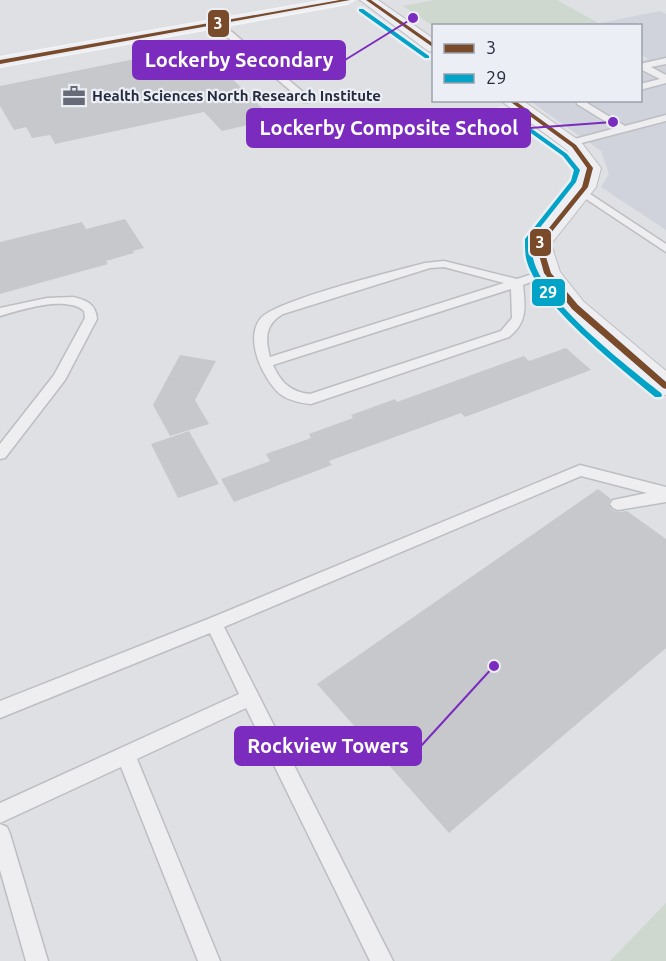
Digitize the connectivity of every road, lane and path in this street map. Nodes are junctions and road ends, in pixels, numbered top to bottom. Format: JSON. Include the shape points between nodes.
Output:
{"nodes":[{"id":1,"x":348,"y":0,"type":"edge"},
{"id":2,"x":368,"y":0,"type":"edge"},
{"id":3,"x":216,"y":23,"type":"junction"},
{"id":4,"x":432,"y":46,"type":"edge"},
{"id":5,"x":666,"y":61,"type":"edge"},
{"id":6,"x":0,"y":62,"type":"edge"},
{"id":7,"x":642,"y":66,"type":"edge"},
{"id":8,"x":666,"y":79,"type":"edge"},
{"id":9,"x":642,"y":86,"type":"edge"},
{"id":10,"x":307,"y":100,"type":"dead end"},
{"id":11,"x":512,"y":102,"type":"edge"},
{"id":12,"x":580,"y":102,"type":"edge"},
{"id":13,"x":666,"y":118,"type":"edge"},
{"id":14,"x":624,"y":129,"type":"junction"},
{"id":15,"x":570,"y":143,"type":"junction"},
{"id":16,"x":581,"y":192,"type":"junction"},
{"id":17,"x":666,"y":249,"type":"edge"},
{"id":18,"x":548,"y":273,"type":"junction"},
{"id":19,"x":517,"y":283,"type":"junction"},
{"id":20,"x":0,"y":312,"type":"edge"},
{"id":21,"x":265,"y":363,"type":"junction"},
{"id":22,"x":666,"y":386,"type":"edge"},
{"id":23,"x":0,"y":454,"type":"edge"},
{"id":24,"x":666,"y":495,"type":"edge"},
{"id":25,"x":618,"y":504,"type":"dead end"},
{"id":26,"x":214,"y":624,"type":"junction"},
{"id":27,"x":251,"y":697,"type":"junction"},
{"id":28,"x":0,"y":710,"type":"edge"},
{"id":29,"x":126,"y":755,"type":"junction"},
{"id":30,"x":0,"y":813,"type":"edge"},
{"id":31,"x":0,"y":834,"type":"edge"},
{"id":32,"x":37,"y":961,"type":"edge"},
{"id":33,"x":209,"y":961,"type":"edge"},
{"id":34,"x":382,"y":961,"type":"edge"}],
"edges":[{"from":1,"to":3,"type":"street"},
{"from":2,"to":4,"type":"street"},
{"from":3,"to":6,"type":"street"},
{"from":3,"to":10,"type":"lane"},
{"from":5,"to":7,"type":"lane"},
{"from":7,"to":8,"type":"lane"},
{"from":8,"to":9,"type":"lane"},
{"from":11,"to":15,"type":"street"},
{"from":12,"to":14,"type":"lane"},
{"from":13,"to":14,"type":"lane"},
{"from":14,"to":15,"type":"lane"},
{"from":15,"to":16,"type":"street","via":[[590,168]]},
{"from":16,"to":17,"type":"lane"},
{"from":16,"to":18,"type":"street","via":[[539,244]]},
{"from":18,"to":19,"type":"lane"},
{"from":18,"to":22,"type":"street","via":[[575,307]]},
{"from":19,"to":21,"type":"lane"},
{"from":19,"to":21,"type":"lane","via":[[461,267],[429,265],[296,305],[274,313],[264,323],[260,333]]},
{"from":19,"to":21,"type":"lane","via":[[516,328],[328,395],[311,399],[288,394],[273,380]]},
{"from":20,"to":23,"type":"lane","via":[[57,300],[78,301],[89,308],[92,319],[60,377]]},
{"from":24,"to":25,"type":"lane"},
{"from":24,"to":26,"type":"lane","via":[[580,470]]},
{"from":26,"to":27,"type":"lane"},
{"from":26,"to":28,"type":"lane"},
{"from":27,"to":29,"type":"lane"},
{"from":27,"to":34,"type":"lane"},
{"from":29,"to":30,"type":"lane"},
{"from":29,"to":33,"type":"lane"},
{"from":31,"to":32,"type":"lane"}]}
